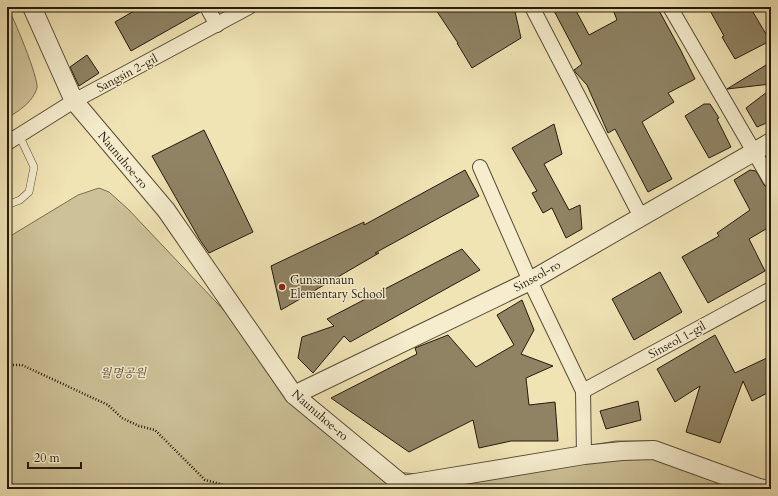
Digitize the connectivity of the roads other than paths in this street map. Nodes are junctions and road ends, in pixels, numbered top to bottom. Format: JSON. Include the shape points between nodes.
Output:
{"nodes":[{"id":1,"x":32,"y":7,"type":"edge"},
{"id":2,"x":207,"y":7,"type":"edge"},
{"id":3,"x":249,"y":7,"type":"edge"},
{"id":4,"x":532,"y":7,"type":"edge"},
{"id":5,"x":670,"y":7,"type":"edge"},
{"id":6,"x":217,"y":25,"type":"junction"},
{"id":7,"x":74,"y":101,"type":"junction"},
{"id":8,"x":19,"y":135,"type":"junction"},
{"id":9,"x":771,"y":142,"type":"edge"},
{"id":10,"x":7,"y":143,"type":"edge"},
{"id":11,"x":753,"y":152,"type":"junction"},
{"id":12,"x":480,"y":167,"type":"dead end"},
{"id":13,"x":771,"y":181,"type":"edge"},
{"id":14,"x":7,"y":205,"type":"edge"},
{"id":15,"x":641,"y":217,"type":"junction"},
{"id":16,"x":530,"y":281,"type":"junction"},
{"id":17,"x":771,"y":289,"type":"edge"},
{"id":18,"x":583,"y":391,"type":"junction"},
{"id":19,"x":294,"y":395,"type":"junction"},
{"id":20,"x":584,"y":455,"type":"junction"},
{"id":21,"x":765,"y":489,"type":"edge"}],
"edges":[{"from":1,"to":7,"type":"street","name":"Naunuhoe-ro"},
{"from":2,"to":6,"type":"street"},
{"from":3,"to":6,"type":"street","name":"Sangsin 2-gil"},
{"from":4,"to":15,"type":"street"},
{"from":5,"to":11,"type":"street"},
{"from":6,"to":7,"type":"street","name":"Sangsin 2-gil"},
{"from":7,"to":8,"type":"street","name":"Sangsin 2-gil"},
{"from":7,"to":19,"type":"street","name":"Naunuhoe-ro","via":[[166,210]]},
{"from":8,"to":10,"type":"street","name":"Sangsin 2-gil"},
{"from":8,"to":14,"type":"lane","via":[[34,167],[29,192],[20,200]]},
{"from":9,"to":11,"type":"street","name":"Sinseol-ro"},
{"from":11,"to":13,"type":"street"},
{"from":11,"to":15,"type":"street","name":"Sinseol-ro"},
{"from":12,"to":16,"type":"street"},
{"from":15,"to":16,"type":"street","name":"Sinseol-ro"},
{"from":16,"to":18,"type":"street"},
{"from":16,"to":19,"type":"street","name":"Sinseol-ro"},
{"from":17,"to":18,"type":"street","name":"Sinseol 1-gil"},
{"from":18,"to":20,"type":"street"},
{"from":19,"to":20,"type":"street","name":"Naunuhoe-ro","via":[[403,485]]},
{"from":20,"to":21,"type":"street","name":"Naunuhoe-ro","via":[[654,450]]}]}
